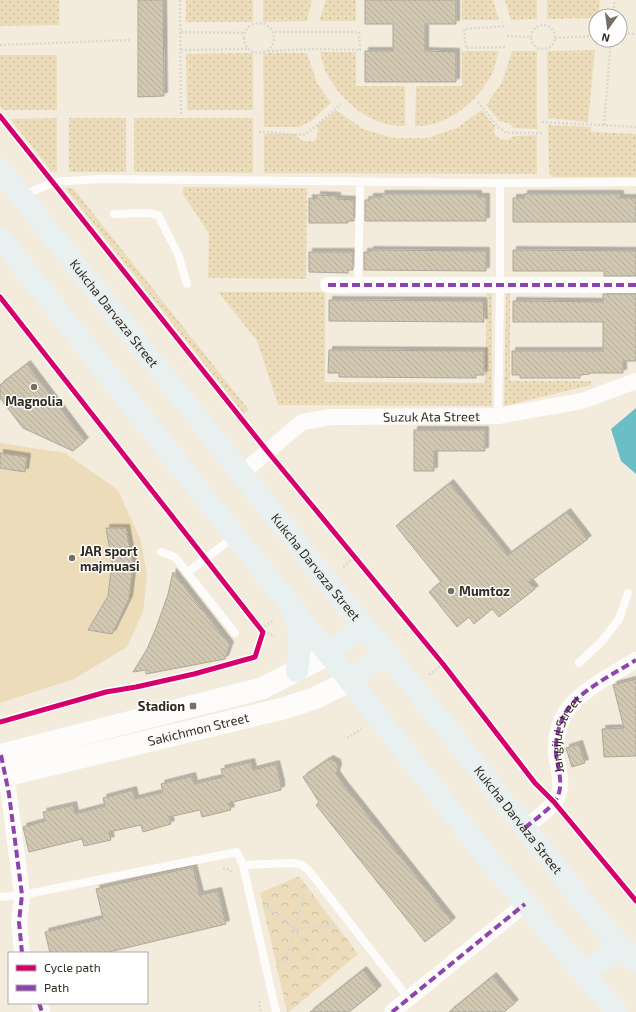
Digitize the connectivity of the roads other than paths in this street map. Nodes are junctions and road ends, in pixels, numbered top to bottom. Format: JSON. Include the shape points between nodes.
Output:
{"nodes":[{"id":1,"x":0,"y":169,"type":"edge"},
{"id":2,"x":360,"y":182,"type":"junction"},
{"id":3,"x":636,"y":182,"type":"edge"},
{"id":4,"x":500,"y":183,"type":"junction"},
{"id":5,"x":21,"y":196,"type":"junction"},
{"id":6,"x":114,"y":214,"type":"dead end"},
{"id":7,"x":0,"y":238,"type":"edge"},
{"id":8,"x":187,"y":284,"type":"dead end"},
{"id":9,"x":328,"y":285,"type":"dead end"},
{"id":10,"x":358,"y":285,"type":"junction"},
{"id":11,"x":500,"y":285,"type":"junction"},
{"id":12,"x":636,"y":285,"type":"edge"},
{"id":13,"x":636,"y":380,"type":"edge"},
{"id":14,"x":498,"y":416,"type":"junction"},
{"id":15,"x":241,"y":474,"type":"junction"},
{"id":16,"x":235,"y":535,"type":"junction"},
{"id":17,"x":161,"y":552,"type":"dead end"},
{"id":18,"x":187,"y":573,"type":"junction"},
{"id":19,"x":628,"y":593,"type":"dead end"},
{"id":20,"x":292,"y":607,"type":"junction"},
{"id":21,"x":363,"y":626,"type":"junction"},
{"id":22,"x":235,"y":633,"type":"dead end"},
{"id":23,"x":329,"y":654,"type":"junction"},
{"id":24,"x":385,"y":654,"type":"junction"},
{"id":25,"x":636,"y":660,"type":"edge"},
{"id":26,"x":579,"y":663,"type":"dead end"},
{"id":27,"x":297,"y":671,"type":"junction"},
{"id":28,"x":350,"y":681,"type":"junction"},
{"id":29,"x":2,"y":766,"type":"edge"},
{"id":30,"x":525,"y":828,"type":"junction"},
{"id":31,"x":243,"y":865,"type":"junction"},
{"id":32,"x":22,"y":895,"type":"junction"},
{"id":33,"x":0,"y":897,"type":"edge"},
{"id":34,"x":525,"y":904,"type":"junction"},
{"id":35,"x":620,"y":945,"type":"junction"},
{"id":36,"x":22,"y":952,"type":"edge"},
{"id":37,"x":636,"y":962,"type":"edge"},
{"id":38,"x":584,"y":975,"type":"junction"},
{"id":39,"x":409,"y":999,"type":"junction"},
{"id":40,"x":276,"y":1012,"type":"edge"},
{"id":41,"x":392,"y":1012,"type":"edge"},
{"id":42,"x":616,"y":1012,"type":"edge"}],
"edges":[{"from":1,"to":5,"type":"main road","name":"Kukcha Darvaza Street"},
{"from":2,"to":4,"type":"lane"},
{"from":2,"to":5,"type":"lane","via":[[98,179],[53,182]]},
{"from":2,"to":10,"type":"lane"},
{"from":3,"to":4,"type":"lane"},
{"from":4,"to":11,"type":"lane"},
{"from":5,"to":15,"type":"main road","name":"Kukcha Darvaza Street"},
{"from":6,"to":8,"type":"lane","via":[[158,215],[178,254]]},
{"from":7,"to":16,"type":"main road"},
{"from":9,"to":10,"type":"street"},
{"from":10,"to":11,"type":"street"},
{"from":11,"to":12,"type":"street"},
{"from":11,"to":14,"type":"lane"},
{"from":13,"to":14,"type":"street","name":"Suzuk Ata Street","via":[[582,401]]},
{"from":14,"to":15,"type":"street","name":"Suzuk Ata Street","via":[[332,417],[302,422]]},
{"from":15,"to":21,"type":"main road","name":"Kukcha Darvaza Street"},
{"from":16,"to":18,"type":"lane"},
{"from":16,"to":20,"type":"main road"},
{"from":17,"to":18,"type":"lane","via":[[175,557]]},
{"from":18,"to":22,"type":"lane"},
{"from":19,"to":26,"type":"lane","via":[[619,619],[602,641]]},
{"from":20,"to":23,"type":"main road"},
{"from":20,"to":27,"type":"main road","via":[[300,640]]},
{"from":21,"to":23,"type":"main road","name":"Sakichmon Street"},
{"from":21,"to":24,"type":"main road","name":"Kukcha Darvaza Street"},
{"from":23,"to":27,"type":"main road","name":"Sakichmon Street"},
{"from":23,"to":28,"type":"main road"},
{"from":24,"to":28,"type":"main road","name":"Sakichmon Street"},
{"from":24,"to":30,"type":"main road","name":"Kukcha Darvaza Street"},
{"from":25,"to":30,"type":"street","name":"Jangijul Street","via":[[583,694],[573,702],[562,718],[556,743],[561,783],[558,796]]},
{"from":27,"to":29,"type":"main road","name":"Sakichmon Street","via":[[263,688]]},
{"from":28,"to":29,"type":"main road","name":"Sakichmon Street","via":[[315,698],[285,708]]},
{"from":28,"to":34,"type":"main road"},
{"from":29,"to":32,"type":"street","via":[[9,794]]},
{"from":30,"to":35,"type":"main road","name":"Kukcha Darvaza Street"},
{"from":31,"to":32,"type":"lane","via":[[237,852]]},
{"from":31,"to":39,"type":"lane","via":[[302,865]]},
{"from":31,"to":40,"type":"lane"},
{"from":32,"to":33,"type":"lane"},
{"from":32,"to":36,"type":"street","via":[[19,922]]},
{"from":34,"to":38,"type":"main road"},
{"from":34,"to":39,"type":"street"},
{"from":35,"to":37,"type":"main road","name":"Kukcha Darvaza Street"},
{"from":35,"to":38,"type":"main road"},
{"from":38,"to":42,"type":"main road"},
{"from":39,"to":41,"type":"street"}]}
